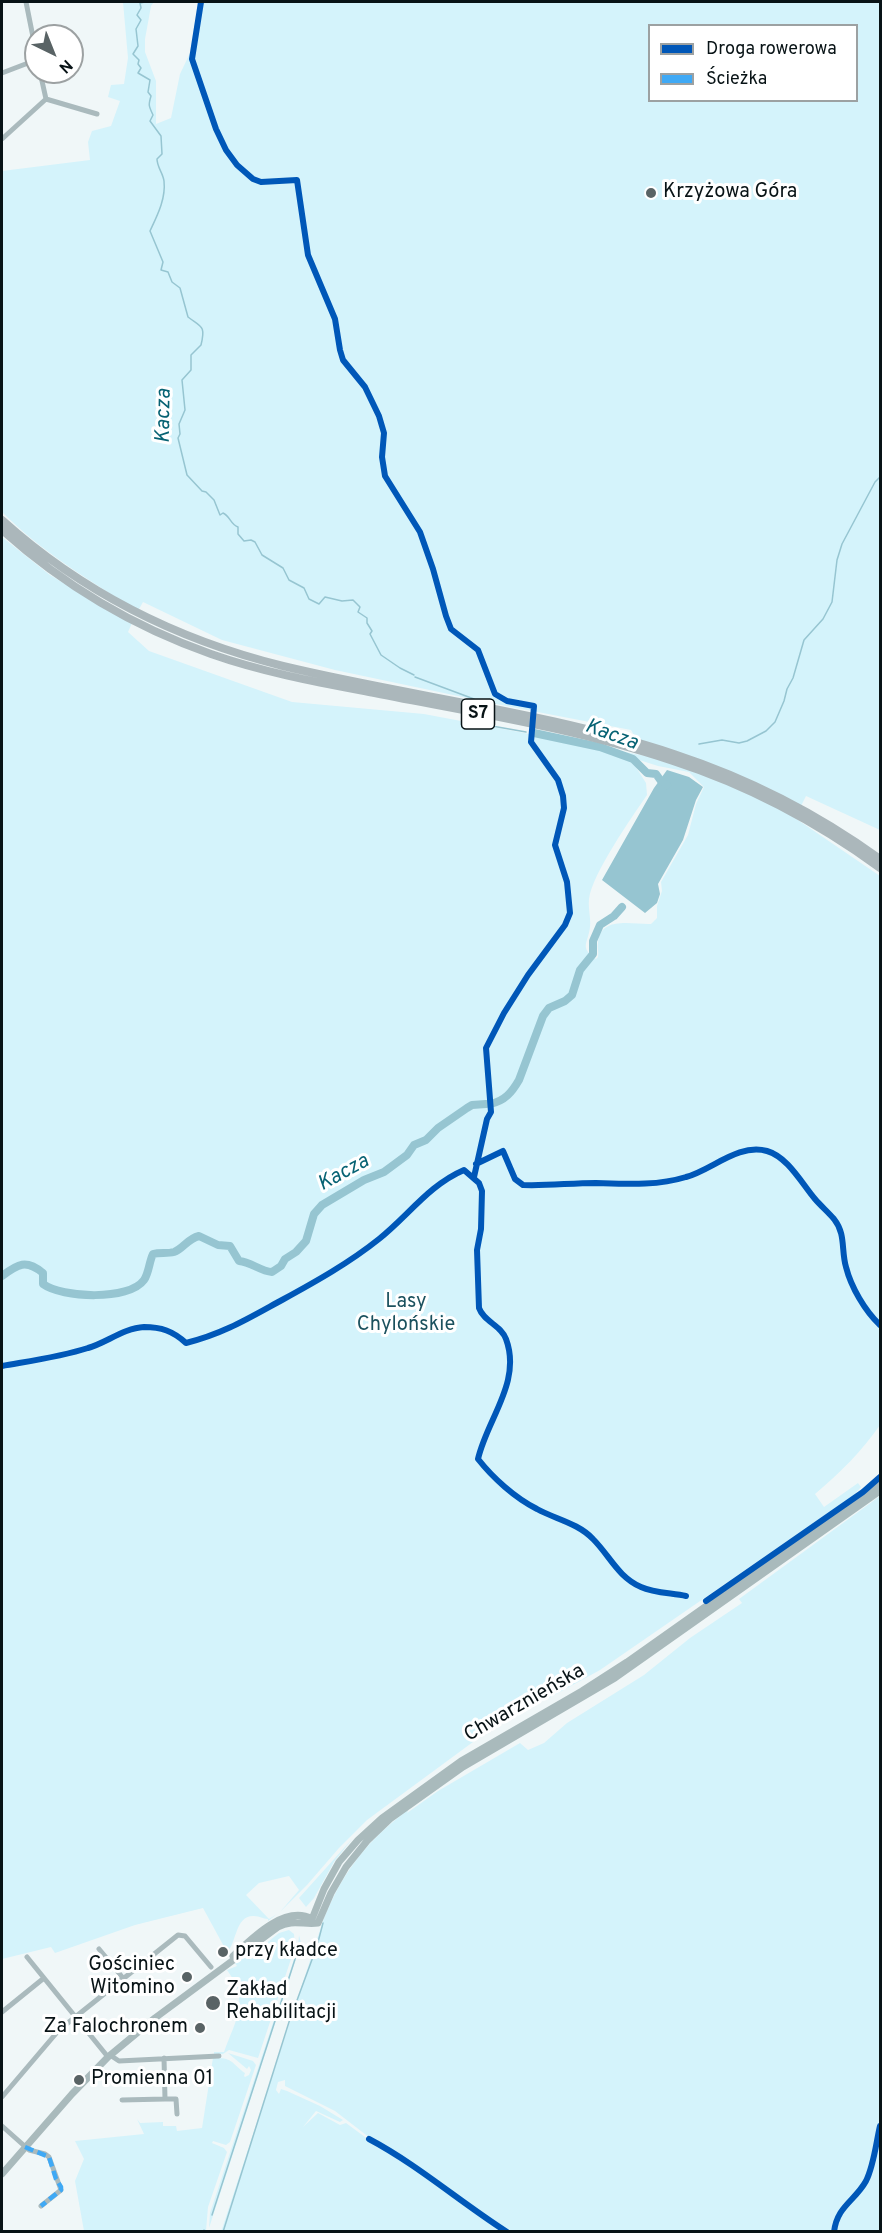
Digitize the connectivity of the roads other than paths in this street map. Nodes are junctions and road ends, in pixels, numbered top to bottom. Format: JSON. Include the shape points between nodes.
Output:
{"nodes":[{"id":1,"x":26,"y":2,"type":"edge"},
{"id":2,"x":30,"y":24,"type":"edge"},
{"id":3,"x":24,"y":65,"type":"edge"},
{"id":4,"x":2,"y":73,"type":"edge"},
{"id":5,"x":43,"y":84,"type":"edge"},
{"id":6,"x":46,"y":99,"type":"junction"},
{"id":7,"x":97,"y":114,"type":"dead end"},
{"id":8,"x":2,"y":139,"type":"edge"},
{"id":9,"x":2,"y":520,"type":"edge"},
{"id":10,"x":2,"y":530,"type":"edge"},
{"id":11,"x":880,"y":859,"type":"edge"},
{"id":12,"x":880,"y":868,"type":"edge"},
{"id":13,"x":880,"y":1483,"type":"edge"},
{"id":14,"x":880,"y":1491,"type":"edge"},
{"id":15,"x":550,"y":1713,"type":"junction"},
{"id":16,"x":99,"y":1949,"type":"dead end"},
{"id":17,"x":27,"y":1957,"type":"dead end"},
{"id":18,"x":215,"y":1969,"type":"junction"},
{"id":19,"x":44,"y":1978,"type":"junction"},
{"id":20,"x":123,"y":1978,"type":"junction"},
{"id":21,"x":2,"y":2012,"type":"edge"},
{"id":22,"x":75,"y":2016,"type":"junction"},
{"id":23,"x":109,"y":2056,"type":"junction"},
{"id":24,"x":219,"y":2056,"type":"dead end"},
{"id":25,"x":164,"y":2058,"type":"junction"},
{"id":26,"x":2,"y":2097,"type":"edge"},
{"id":27,"x":122,"y":2100,"type":"dead end"},
{"id":28,"x":165,"y":2100,"type":"junction"},
{"id":29,"x":177,"y":2114,"type":"dead end"},
{"id":30,"x":2,"y":2126,"type":"edge"},
{"id":31,"x":26,"y":2146,"type":"junction"},
{"id":32,"x":2,"y":2174,"type":"edge"},
{"id":33,"x":41,"y":2206,"type":"dead end"}],
"edges":[{"from":1,"to":2,"type":"street"},
{"from":3,"to":4,"type":"street"},
{"from":5,"to":6,"type":"street"},
{"from":6,"to":7,"type":"street"},
{"from":6,"to":8,"type":"street"},
{"from":9,"to":11,"type":"highway","number":"S7","via":[[87,585],[137,614],[203,642],[294,669],[563,724],[673,753],[773,795]]},
{"from":10,"to":12,"type":"highway","number":"S7","via":[[80,590],[128,618],[192,646],[299,678],[562,731],[672,760],[782,807]]},
{"from":13,"to":15,"type":"main road","name":"Chwarznieńska"},
{"from":14,"to":15,"type":"main road","name":"Chwarznieńska","via":[[634,1665]]},
{"from":15,"to":18,"type":"main road","name":"Chwarznieńska","via":[[439,1783],[378,1830],[344,1870],[318,1923],[284,1923]]},
{"from":16,"to":20,"type":"street"},
{"from":17,"to":19,"type":"street"},
{"from":18,"to":20,"type":"street","via":[[181,1934]]},
{"from":18,"to":23,"type":"main road","name":"Chwarznieńska"},
{"from":19,"to":21,"type":"street"},
{"from":19,"to":22,"type":"street"},
{"from":20,"to":22,"type":"street"},
{"from":22,"to":23,"type":"street"},
{"from":22,"to":26,"type":"street","via":[[51,2038]]},
{"from":23,"to":25,"type":"street","via":[[119,2061]]},
{"from":23,"to":31,"type":"main road","name":"Chwarznieńska"},
{"from":24,"to":25,"type":"street"},
{"from":25,"to":28,"type":"street"},
{"from":27,"to":28,"type":"street"},
{"from":28,"to":29,"type":"street","via":[[176,2099]]},
{"from":30,"to":31,"type":"street"},
{"from":31,"to":32,"type":"main road","name":"Chwarznieńska"},
{"from":31,"to":33,"type":"street","via":[[49,2157],[61,2187]]}]}
